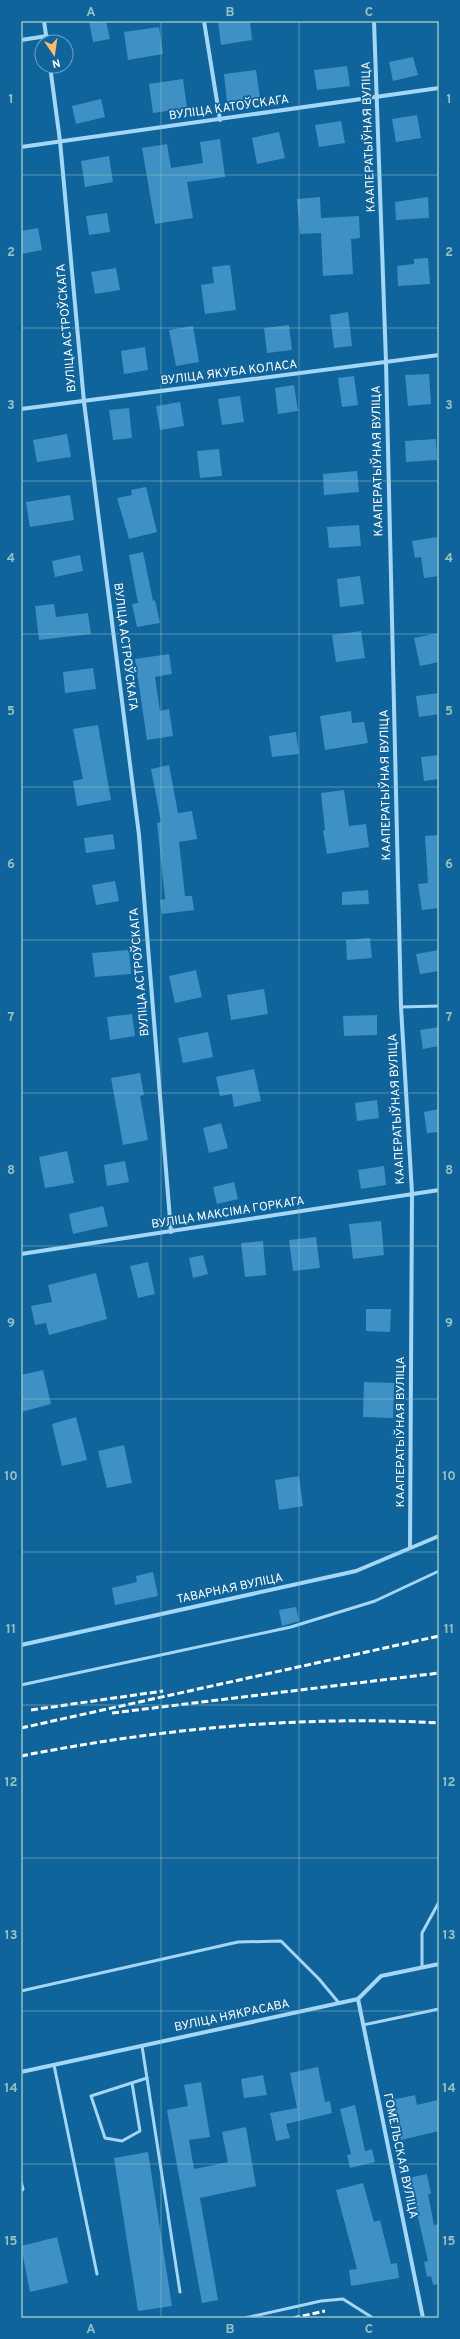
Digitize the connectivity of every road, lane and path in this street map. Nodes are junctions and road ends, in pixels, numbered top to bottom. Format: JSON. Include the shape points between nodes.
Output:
{"nodes":[{"id":1,"x":44,"y":21,"type":"edge"},
{"id":2,"x":204,"y":21,"type":"edge"},
{"id":3,"x":374,"y":21,"type":"edge"},
{"id":4,"x":47,"y":34,"type":"edge"},
{"id":5,"x":34,"y":38,"type":"edge"},
{"id":6,"x":21,"y":40,"type":"edge"},
{"id":7,"x":51,"y":74,"type":"edge"},
{"id":8,"x":439,"y":88,"type":"edge"},
{"id":9,"x":378,"y":96,"type":"junction"},
{"id":10,"x":220,"y":120,"type":"junction"},
{"id":11,"x":60,"y":141,"type":"junction"},
{"id":12,"x":21,"y":147,"type":"edge"},
{"id":13,"x":439,"y":355,"type":"edge"},
{"id":14,"x":386,"y":362,"type":"junction"},
{"id":15,"x":84,"y":402,"type":"junction"},
{"id":16,"x":21,"y":409,"type":"edge"},
{"id":17,"x":439,"y":1006,"type":"edge"},
{"id":18,"x":401,"y":1008,"type":"junction"},
{"id":19,"x":439,"y":1190,"type":"edge"},
{"id":20,"x":412,"y":1193,"type":"junction"},
{"id":21,"x":171,"y":1232,"type":"junction"},
{"id":22,"x":21,"y":1254,"type":"edge"},
{"id":23,"x":439,"y":1536,"type":"edge"},
{"id":24,"x":410,"y":1548,"type":"junction"},
{"id":25,"x":439,"y":1571,"type":"edge"},
{"id":26,"x":21,"y":1645,"type":"edge"},
{"id":27,"x":21,"y":1685,"type":"edge"},
{"id":28,"x":439,"y":1902,"type":"edge"},
{"id":29,"x":439,"y":1964,"type":"edge"},
{"id":30,"x":422,"y":1968,"type":"junction"},
{"id":31,"x":21,"y":1991,"type":"edge"},
{"id":32,"x":358,"y":1999,"type":"junction"},
{"id":33,"x":339,"y":2003,"type":"junction"},
{"id":34,"x":439,"y":2009,"type":"edge"},
{"id":35,"x":363,"y":2025,"type":"junction"},
{"id":36,"x":142,"y":2046,"type":"junction"},
{"id":37,"x":54,"y":2065,"type":"junction"},
{"id":38,"x":21,"y":2072,"type":"edge"},
{"id":39,"x":147,"y":2078,"type":"junction"},
{"id":40,"x":132,"y":2082,"type":"junction"},
{"id":41,"x":21,"y":2181,"type":"edge"},
{"id":42,"x":21,"y":2192,"type":"edge"},
{"id":43,"x":97,"y":2274,"type":"dead end"},
{"id":44,"x":180,"y":2292,"type":"dead end"},
{"id":45,"x":245,"y":2318,"type":"edge"},
{"id":46,"x":373,"y":2318,"type":"edge"},
{"id":47,"x":423,"y":2318,"type":"edge"}],
"edges":[{"from":1,"to":4,"type":"street"},
{"from":2,"to":10,"type":"street"},
{"from":3,"to":9,"type":"street","name":"КААПЕРАТЫЎНАЯ ВУЛІЦА"},
{"from":5,"to":6,"type":"street"},
{"from":7,"to":11,"type":"street","name":"ВУЛІЦА АСТРОЎСКАГА"},
{"from":8,"to":9,"type":"street","name":"ВУЛІЦА КАТОЎСКАГА"},
{"from":9,"to":10,"type":"street","name":"ВУЛІЦА КАТОЎСКАГА"},
{"from":9,"to":14,"type":"street","name":"КААПЕРАТЫЎНАЯ ВУЛІЦА"},
{"from":10,"to":11,"type":"street","name":"ВУЛІЦА КАТОЎСКАГА"},
{"from":11,"to":12,"type":"street","name":"ВУЛІЦА КАТОЎСКАГА"},
{"from":11,"to":15,"type":"street","name":"ВУЛІЦА АСТРОЎСКАГА"},
{"from":13,"to":14,"type":"street","name":"ВУЛІЦА ЯКУБА КОЛАСА"},
{"from":14,"to":15,"type":"street","name":"ВУЛІЦА ЯКУБА КОЛАСА"},
{"from":14,"to":18,"type":"street","name":"КААПЕРАТЫЎНАЯ ВУЛІЦА"},
{"from":15,"to":16,"type":"street","name":"ВУЛІЦА ЯКУБА КОЛАСА"},
{"from":15,"to":21,"type":"street","name":"ВУЛІЦА АСТРОЎСКАГА","via":[[139,835]]},
{"from":17,"to":18,"type":"lane"},
{"from":18,"to":20,"type":"street","name":"КААПЕРАТЫЎНАЯ ВУЛІЦА"},
{"from":19,"to":20,"type":"street","name":"ВУЛІЦА МАКСІМА ГОРКАГА"},
{"from":20,"to":21,"type":"street","name":"ВУЛІЦА МАКСІМА ГОРКАГА"},
{"from":20,"to":24,"type":"street","name":"КААПЕРАТЫЎНАЯ ВУЛІЦА"},
{"from":21,"to":22,"type":"street","name":"ВУЛІЦА МАКСІМА ГОРКАГА"},
{"from":23,"to":24,"type":"street","name":"ТАВАРНАЯ ВУЛІЦА"},
{"from":24,"to":26,"type":"street","name":"ТАВАРНАЯ ВУЛІЦА","via":[[356,1572]]},
{"from":25,"to":27,"type":"lane","via":[[375,1601],[292,1627]]},
{"from":28,"to":30,"type":"lane","via":[[422,1933]]},
{"from":29,"to":30,"type":"street"},
{"from":30,"to":32,"type":"street","via":[[380,1976]]},
{"from":31,"to":33,"type":"lane","via":[[238,1942],[281,1941]]},
{"from":32,"to":33,"type":"street","name":"ВУЛІЦА НЯКРАСАВА"},
{"from":32,"to":35,"type":"street","name":"ГОМЕЛЬСКАЯ ВУЛІЦА"},
{"from":33,"to":36,"type":"street","name":"ВУЛІЦА НЯКРАСАВА"},
{"from":34,"to":35,"type":"lane"},
{"from":35,"to":47,"type":"street","name":"ГОМЕЛЬСКАЯ ВУЛІЦА"},
{"from":36,"to":37,"type":"street","name":"ВУЛІЦА НЯКРАСАВА"},
{"from":36,"to":39,"type":"lane"},
{"from":37,"to":38,"type":"street","name":"ВУЛІЦА НЯКРАСАВА"},
{"from":37,"to":43,"type":"lane"},
{"from":39,"to":40,"type":"lane"},
{"from":39,"to":44,"type":"lane"},
{"from":40,"to":40,"type":"lane","via":[[91,2096],[105,2138],[122,2141],[140,2131]]},
{"from":41,"to":42,"type":"lane"},
{"from":45,"to":46,"type":"lane","via":[[320,2301],[343,2300]]}]}
